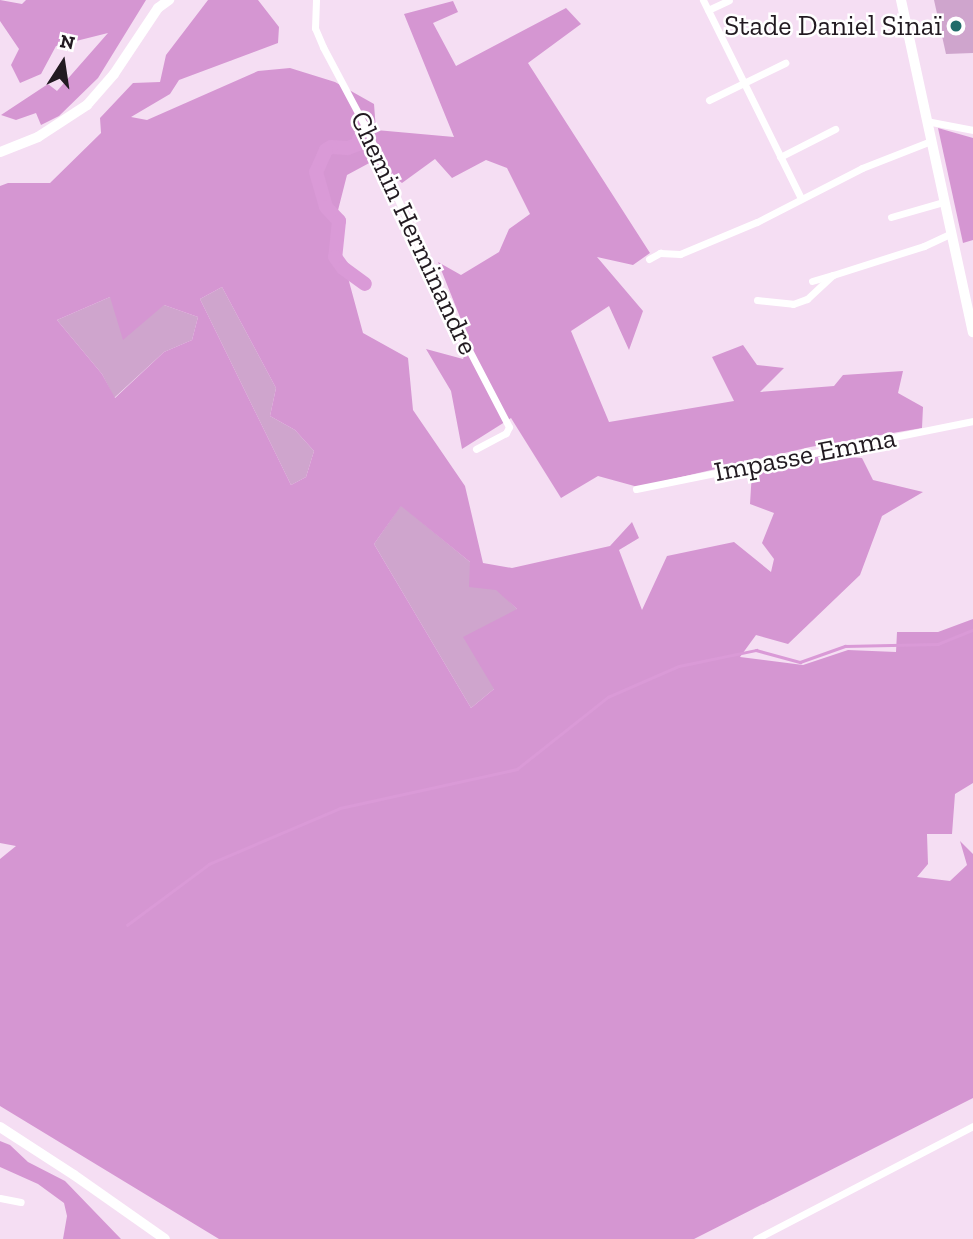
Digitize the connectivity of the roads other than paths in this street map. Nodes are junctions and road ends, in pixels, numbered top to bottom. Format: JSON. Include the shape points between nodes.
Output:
{"nodes":[{"id":1,"x":169,"y":0,"type":"edge"},
{"id":2,"x":316,"y":0,"type":"edge"},
{"id":3,"x":703,"y":0,"type":"edge"},
{"id":4,"x":729,"y":0,"type":"edge"},
{"id":5,"x":901,"y":0,"type":"edge"},
{"id":6,"x":155,"y":4,"type":"edge"},
{"id":7,"x":708,"y":10,"type":"junction"},
{"id":8,"x":785,"y":63,"type":"dead end"},
{"id":9,"x":744,"y":82,"type":"junction"},
{"id":10,"x":709,"y":100,"type":"dead end"},
{"id":11,"x":926,"y":121,"type":"junction"},
{"id":12,"x":835,"y":129,"type":"dead end"},
{"id":13,"x":973,"y":130,"type":"edge"},
{"id":14,"x":931,"y":141,"type":"junction"},
{"id":15,"x":0,"y":152,"type":"edge"},
{"id":16,"x":780,"y":157,"type":"junction"},
{"id":17,"x":802,"y":198,"type":"junction"},
{"id":18,"x":943,"y":202,"type":"junction"},
{"id":19,"x":891,"y":216,"type":"dead end"},
{"id":20,"x":950,"y":234,"type":"junction"},
{"id":21,"x":649,"y":259,"type":"dead end"},
{"id":22,"x":833,"y":275,"type":"junction"},
{"id":23,"x":812,"y":281,"type":"dead end"},
{"id":24,"x":757,"y":300,"type":"dead end"},
{"id":25,"x":973,"y":332,"type":"edge"},
{"id":26,"x":973,"y":421,"type":"edge"},
{"id":27,"x":476,"y":449,"type":"dead end"},
{"id":28,"x":636,"y":489,"type":"dead end"},
{"id":29,"x":973,"y":1126,"type":"edge"},
{"id":30,"x":0,"y":1128,"type":"edge"},
{"id":31,"x":0,"y":1198,"type":"edge"},
{"id":32,"x":21,"y":1202,"type":"dead end"},
{"id":33,"x":165,"y":1239,"type":"edge"},
{"id":34,"x":756,"y":1239,"type":"edge"}],
"edges":[{"from":1,"to":6,"type":"main road"},
{"from":2,"to":27,"type":"street","name":"Chemin Herminandre","via":[[315,28],[323,47],[509,427]]},
{"from":3,"to":7,"type":"street"},
{"from":4,"to":7,"type":"street"},
{"from":5,"to":11,"type":"street"},
{"from":6,"to":15,"type":"main road","via":[[114,74],[87,106],[38,137]]},
{"from":7,"to":9,"type":"street"},
{"from":8,"to":9,"type":"street"},
{"from":9,"to":10,"type":"street"},
{"from":9,"to":16,"type":"street"},
{"from":11,"to":13,"type":"street"},
{"from":11,"to":14,"type":"street"},
{"from":12,"to":16,"type":"street"},
{"from":14,"to":17,"type":"street"},
{"from":14,"to":18,"type":"street"},
{"from":16,"to":17,"type":"street"},
{"from":17,"to":21,"type":"street","via":[[680,254],[660,253]]},
{"from":18,"to":19,"type":"street"},
{"from":18,"to":20,"type":"street"},
{"from":20,"to":22,"type":"street"},
{"from":20,"to":25,"type":"street"},
{"from":22,"to":23,"type":"street"},
{"from":22,"to":24,"type":"street","via":[[807,299],[793,304]]},
{"from":26,"to":28,"type":"street","name":"Impasse Emma"},
{"from":29,"to":34,"type":"street"},
{"from":30,"to":33,"type":"main road"},
{"from":31,"to":32,"type":"street"}]}
